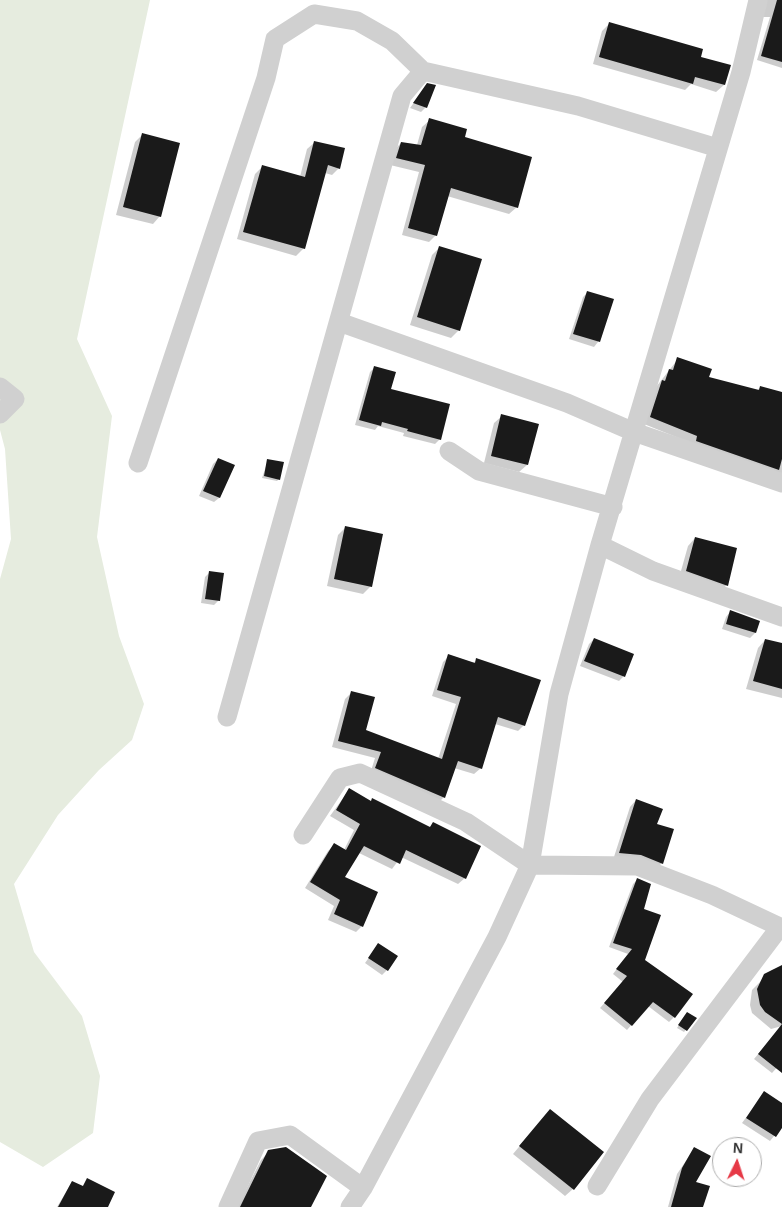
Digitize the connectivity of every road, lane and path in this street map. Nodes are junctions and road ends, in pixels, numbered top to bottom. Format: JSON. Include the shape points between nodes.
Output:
{"nodes":[{"id":1,"x":758,"y":0,"type":"edge"},
{"id":2,"x":423,"y":71,"type":"junction"},
{"id":3,"x":718,"y":148,"type":"junction"},
{"id":4,"x":339,"y":322,"type":"junction"},
{"id":5,"x":0,"y":386,"type":"edge"},
{"id":6,"x":0,"y":414,"type":"edge"},
{"id":7,"x":634,"y":432,"type":"junction"},
{"id":8,"x":449,"y":451,"type":"dead end"},
{"id":9,"x":138,"y":463,"type":"dead end"},
{"id":10,"x":782,"y":483,"type":"edge"},
{"id":11,"x":613,"y":507,"type":"junction"},
{"id":12,"x":600,"y":545,"type":"junction"},
{"id":13,"x":782,"y":617,"type":"edge"},
{"id":14,"x":227,"y":717,"type":"dead end"},
{"id":15,"x":303,"y":835,"type":"dead end"},
{"id":16,"x":530,"y":865,"type":"junction"},
{"id":17,"x":781,"y":927,"type":"edge"},
{"id":18,"x":597,"y":1186,"type":"dead end"},
{"id":19,"x":363,"y":1188,"type":"junction"},
{"id":20,"x":228,"y":1207,"type":"edge"},
{"id":21,"x":350,"y":1207,"type":"edge"}],
"edges":[{"from":1,"to":3,"type":"street"},
{"from":2,"to":3,"type":"street","via":[[578,106]]},
{"from":2,"to":4,"type":"street","via":[[402,96]]},
{"from":2,"to":9,"type":"street","via":[[392,41],[357,21],[314,14],[275,39],[266,78]]},
{"from":3,"to":7,"type":"street"},
{"from":4,"to":7,"type":"street","via":[[567,403]]},
{"from":4,"to":14,"type":"street"},
{"from":5,"to":6,"type":"street","via":[[15,400]]},
{"from":7,"to":10,"type":"street"},
{"from":7,"to":11,"type":"street"},
{"from":8,"to":11,"type":"street","via":[[479,471]]},
{"from":11,"to":12,"type":"street"},
{"from":12,"to":13,"type":"street","via":[[653,571]]},
{"from":12,"to":16,"type":"street","via":[[559,694]]},
{"from":15,"to":16,"type":"street","via":[[340,778],[360,773],[466,822]]},
{"from":16,"to":17,"type":"street","via":[[637,866],[712,895]]},
{"from":16,"to":19,"type":"street","via":[[497,937]]},
{"from":17,"to":18,"type":"street","via":[[650,1099]]},
{"from":19,"to":20,"type":"street","via":[[290,1135],[258,1141]]},
{"from":19,"to":21,"type":"street"}]}
